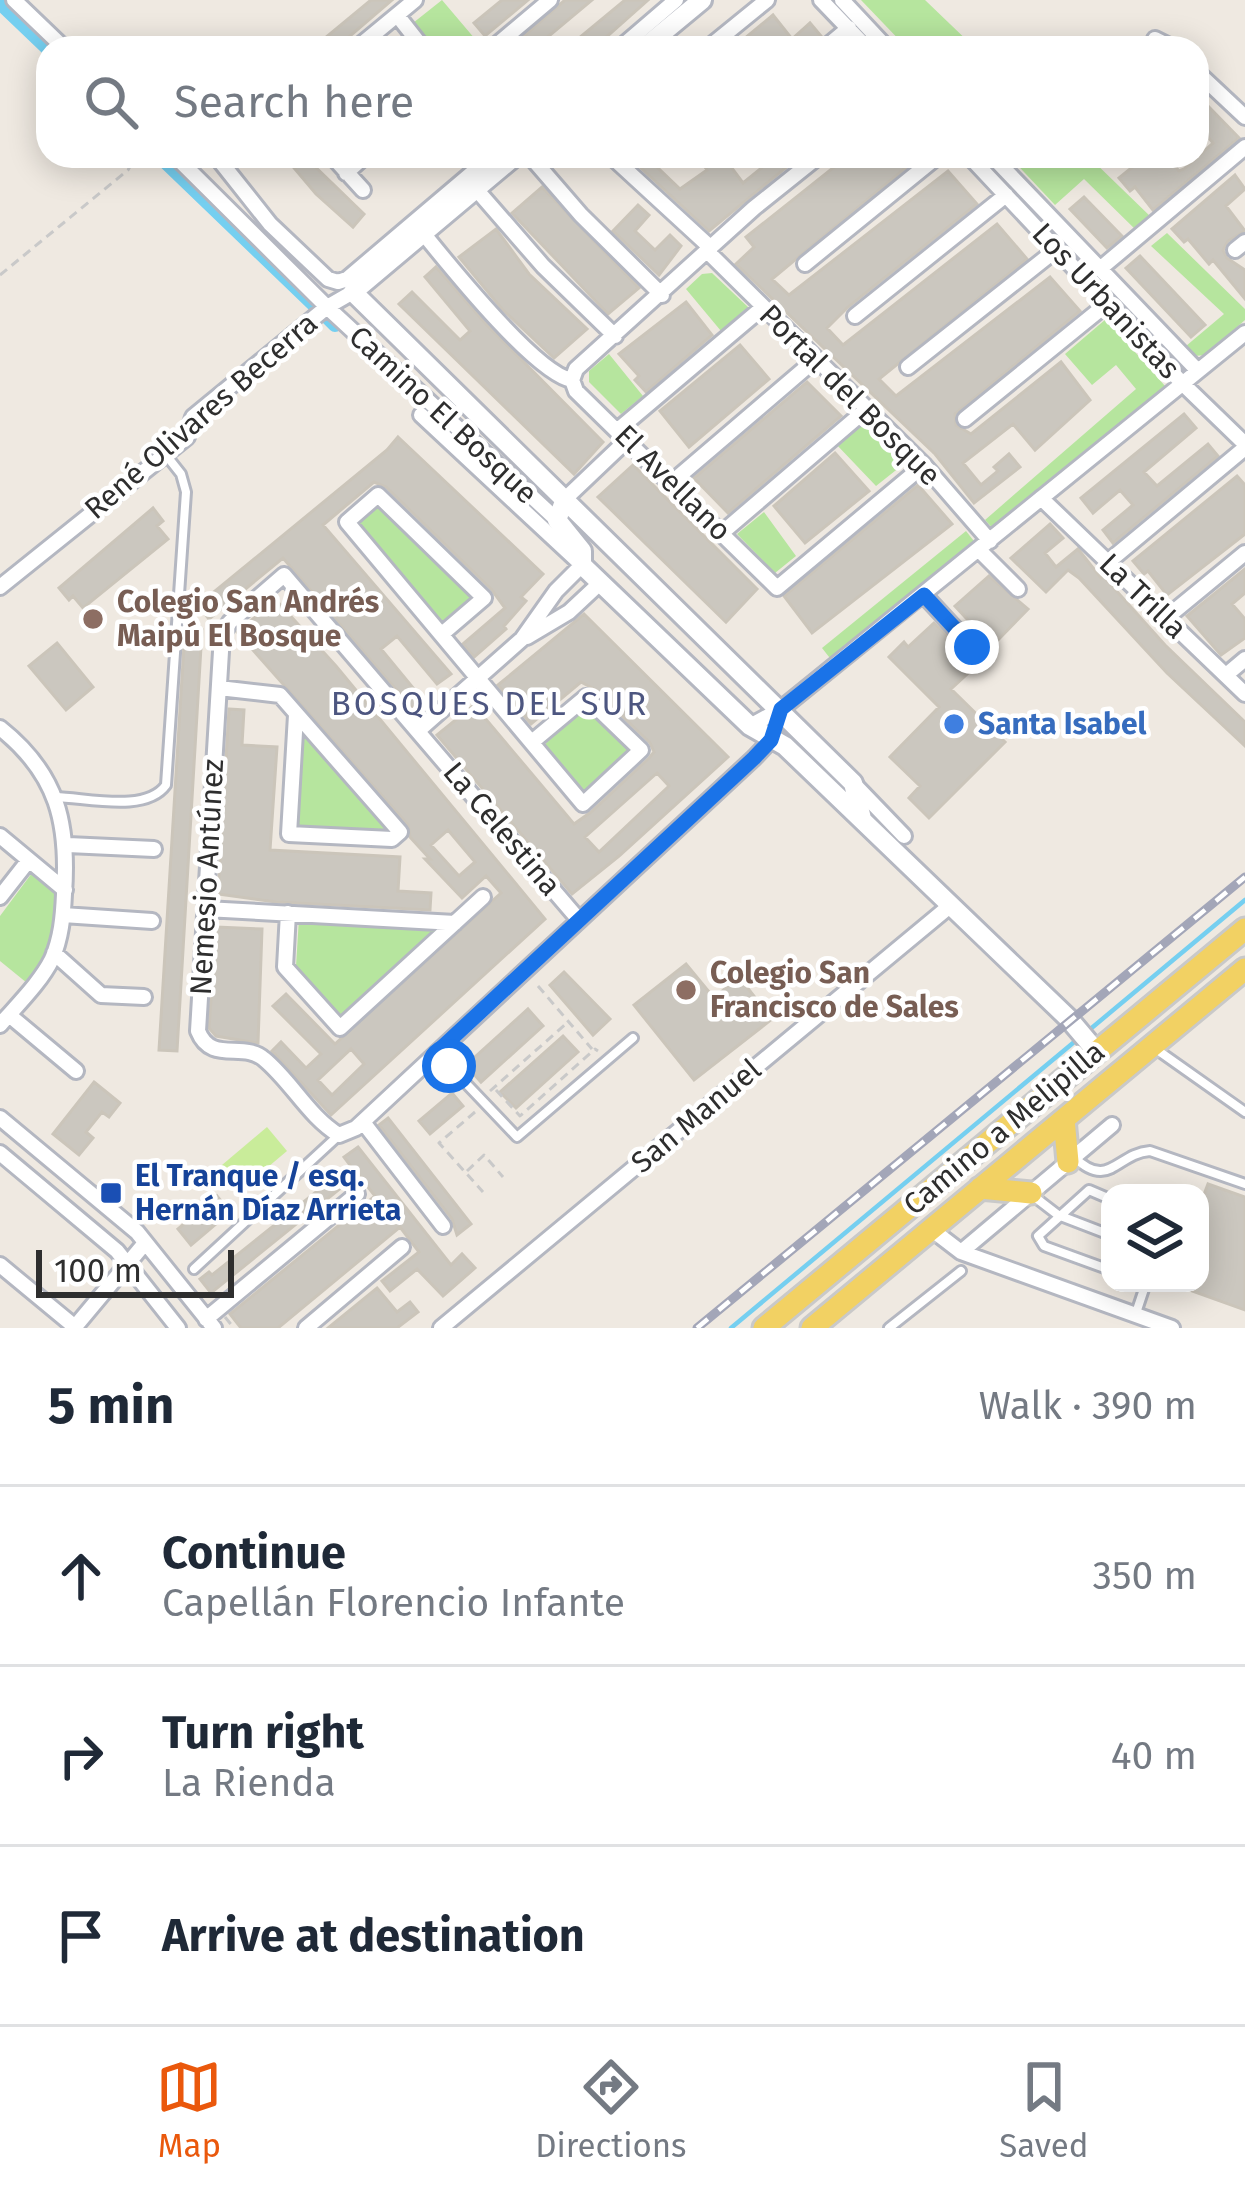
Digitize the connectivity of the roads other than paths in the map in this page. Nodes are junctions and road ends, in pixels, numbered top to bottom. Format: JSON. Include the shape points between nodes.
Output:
{"nodes":[{"id":1,"x":14,"y":0,"type":"edge"},
{"id":2,"x":416,"y":0,"type":"edge"},
{"id":3,"x":550,"y":0,"type":"edge"},
{"id":4,"x":676,"y":0,"type":"edge"},
{"id":5,"x":702,"y":0,"type":"edge"},
{"id":6,"x":766,"y":0,"type":"edge"},
{"id":7,"x":820,"y":0,"type":"edge"},
{"id":8,"x":842,"y":0,"type":"edge"},
{"id":9,"x":397,"y":15,"type":"junction"},
{"id":10,"x":849,"y":28,"type":"junction"},
{"id":11,"x":52,"y":36,"type":"edge"},
{"id":12,"x":372,"y":36,"type":"edge"},
{"id":13,"x":414,"y":36,"type":"edge"},
{"id":14,"x":507,"y":36,"type":"edge"},
{"id":15,"x":634,"y":36,"type":"edge"},
{"id":16,"x":663,"y":36,"type":"edge"},
{"id":17,"x":722,"y":36,"type":"edge"},
{"id":18,"x":839,"y":36,"type":"edge"},
{"id":19,"x":856,"y":36,"type":"edge"},
{"id":20,"x":876,"y":36,"type":"edge"},
{"id":21,"x":1210,"y":85,"type":"edge"},
{"id":22,"x":1245,"y":117,"type":"edge"},
{"id":23,"x":1245,"y":147,"type":"edge"},
{"id":24,"x":187,"y":168,"type":"edge"},
{"id":25,"x":226,"y":168,"type":"edge"},
{"id":26,"x":342,"y":168,"type":"edge"},
{"id":27,"x":352,"y":168,"type":"edge"},
{"id":28,"x":478,"y":168,"type":"edge"},
{"id":29,"x":501,"y":168,"type":"edge"},
{"id":30,"x":540,"y":168,"type":"edge"},
{"id":31,"x":624,"y":168,"type":"edge"},
{"id":32,"x":805,"y":168,"type":"edge"},
{"id":33,"x":923,"y":168,"type":"edge"},
{"id":34,"x":980,"y":168,"type":"edge"},
{"id":35,"x":1004,"y":168,"type":"edge"},
{"id":36,"x":346,"y":173,"type":"junction"},
{"id":37,"x":476,"y":189,"type":"junction"},
{"id":38,"x":363,"y":190,"type":"dead end"},
{"id":39,"x":1006,"y":195,"type":"junction"},
{"id":40,"x":423,"y":233,"type":"junction"},
{"id":41,"x":1057,"y":249,"type":"junction"},
{"id":42,"x":710,"y":250,"type":"junction"},
{"id":43,"x":805,"y":264,"type":"dead end"},
{"id":44,"x":1101,"y":268,"type":"junction"},
{"id":45,"x":353,"y":292,"type":"junction"},
{"id":46,"x":662,"y":295,"type":"junction"},
{"id":47,"x":1108,"y":303,"type":"junction"},
{"id":48,"x":327,"y":307,"type":"junction"},
{"id":49,"x":762,"y":308,"type":"junction"},
{"id":50,"x":855,"y":316,"type":"dead end"},
{"id":51,"x":1245,"y":333,"type":"edge"},
{"id":52,"x":615,"y":336,"type":"junction"},
{"id":53,"x":816,"y":359,"type":"junction"},
{"id":54,"x":908,"y":368,"type":"dead end"},
{"id":55,"x":1198,"y":371,"type":"junction"},
{"id":56,"x":572,"y":380,"type":"junction"},
{"id":57,"x":1182,"y":383,"type":"junction"},
{"id":58,"x":868,"y":408,"type":"junction"},
{"id":59,"x":422,"y":416,"type":"dead end"},
{"id":60,"x":965,"y":418,"type":"dead end"},
{"id":61,"x":622,"y":435,"type":"junction"},
{"id":62,"x":1245,"y":446,"type":"edge"},
{"id":63,"x":165,"y":454,"type":"junction"},
{"id":64,"x":924,"y":465,"type":"junction"},
{"id":65,"x":671,"y":483,"type":"junction"},
{"id":66,"x":1042,"y":498,"type":"junction"},
{"id":67,"x":565,"y":499,"type":"junction"},
{"id":68,"x":557,"y":520,"type":"junction"},
{"id":69,"x":723,"y":532,"type":"junction"},
{"id":70,"x":984,"y":545,"type":"junction"},
{"id":71,"x":1245,"y":553,"type":"edge"},
{"id":72,"x":1108,"y":562,"type":"junction"},
{"id":73,"x":582,"y":565,"type":"junction"},
{"id":74,"x":284,"y":575,"type":"joint"},
{"id":75,"x":600,"y":583,"type":"junction"},
{"id":76,"x":0,"y":587,"type":"edge"},
{"id":77,"x":1018,"y":589,"type":"dead end"},
{"id":78,"x":924,"y":595,"type":"junction"},
{"id":79,"x":1166,"y":618,"type":"junction"},
{"id":80,"x":442,"y":634,"type":"junction"},
{"id":81,"x":522,"y":640,"type":"junction"},
{"id":82,"x":972,"y":647,"type":"dead end"},
{"id":83,"x":1245,"y":658,"type":"edge"},
{"id":84,"x":1226,"y":675,"type":"junction"},
{"id":85,"x":478,"y":677,"type":"junction"},
{"id":86,"x":219,"y":688,"type":"junction"},
{"id":87,"x":1245,"y":694,"type":"edge"},
{"id":88,"x":781,"y":709,"type":"junction"},
{"id":89,"x":296,"y":715,"type":"junction"},
{"id":90,"x":750,"y":726,"type":"junction"},
{"id":91,"x":0,"y":728,"type":"edge"},
{"id":92,"x":418,"y":730,"type":"junction"},
{"id":93,"x":771,"y":740,"type":"junction"},
{"id":94,"x":532,"y":742,"type":"junction"},
{"id":95,"x":853,"y":783,"type":"junction"},
{"id":96,"x":55,"y":797,"type":"junction"},
{"id":97,"x":862,"y":819,"type":"junction"},
{"id":98,"x":0,"y":836,"type":"edge"},
{"id":99,"x":904,"y":836,"type":"dead end"},
{"id":100,"x":68,"y":845,"type":"junction"},
{"id":101,"x":154,"y":849,"type":"dead end"},
{"id":102,"x":29,"y":860,"type":"junction"},
{"id":103,"x":64,"y":890,"type":"junction"},
{"id":104,"x":0,"y":896,"type":"edge"},
{"id":105,"x":483,"y":897,"type":"dead end"},
{"id":106,"x":952,"y":905,"type":"junction"},
{"id":107,"x":206,"y":909,"type":"junction"},
{"id":108,"x":288,"y":913,"type":"junction"},
{"id":109,"x":63,"y":916,"type":"junction"},
{"id":110,"x":579,"y":920,"type":"junction"},
{"id":111,"x":152,"y":921,"type":"dead end"},
{"id":112,"x":454,"y":922,"type":"junction"},
{"id":113,"x":1245,"y":928,"type":"edge"},
{"id":114,"x":54,"y":953,"type":"junction"},
{"id":115,"x":1245,"y":969,"type":"edge"},
{"id":116,"x":144,"y":997,"type":"dead end"},
{"id":117,"x":4,"y":1020,"type":"edge"},
{"id":118,"x":633,"y":1038,"type":"dead end"},
{"id":119,"x":1086,"y":1040,"type":"junction"},
{"id":120,"x":1151,"y":1046,"type":"junction"},
{"id":121,"x":436,"y":1053,"type":"junction"},
{"id":122,"x":76,"y":1071,"type":"dead end"},
{"id":123,"x":1245,"y":1112,"type":"edge"},
{"id":124,"x":0,"y":1118,"type":"edge"},
{"id":125,"x":1064,"y":1119,"type":"junction"},
{"id":126,"x":363,"y":1122,"type":"junction"},
{"id":127,"x":1112,"y":1125,"type":"dead end"},
{"id":128,"x":335,"y":1132,"type":"junction"},
{"id":129,"x":0,"y":1153,"type":"edge"},
{"id":130,"x":1071,"y":1159,"type":"junction"},
{"id":131,"x":1245,"y":1184,"type":"edge"},
{"id":132,"x":980,"y":1188,"type":"junction"},
{"id":133,"x":1030,"y":1193,"type":"junction"},
{"id":134,"x":357,"y":1194,"type":"dead end"},
{"id":135,"x":1101,"y":1195,"type":"edge"},
{"id":136,"x":100,"y":1201,"type":"junction"},
{"id":137,"x":1058,"y":1215,"type":"junction"},
{"id":138,"x":84,"y":1221,"type":"junction"},
{"id":139,"x":443,"y":1226,"type":"dead end"},
{"id":140,"x":931,"y":1229,"type":"junction"},
{"id":141,"x":1101,"y":1232,"type":"edge"},
{"id":142,"x":145,"y":1243,"type":"junction"},
{"id":143,"x":402,"y":1247,"type":"dead end"},
{"id":144,"x":962,"y":1252,"type":"junction"},
{"id":145,"x":127,"y":1263,"type":"junction"},
{"id":146,"x":0,"y":1265,"type":"edge"},
{"id":147,"x":1101,"y":1267,"type":"edge"},
{"id":148,"x":194,"y":1269,"type":"dead end"},
{"id":149,"x":961,"y":1271,"type":"dead end"},
{"id":150,"x":1143,"y":1292,"type":"edge"},
{"id":151,"x":1135,"y":1315,"type":"junction"},
{"id":152,"x":210,"y":1323,"type":"edge"},
{"id":153,"x":75,"y":1328,"type":"edge"},
{"id":154,"x":177,"y":1328,"type":"edge"},
{"id":155,"x":306,"y":1328,"type":"edge"},
{"id":156,"x":441,"y":1328,"type":"edge"},
{"id":157,"x":764,"y":1328,"type":"edge"},
{"id":158,"x":812,"y":1328,"type":"edge"},
{"id":159,"x":889,"y":1328,"type":"edge"},
{"id":160,"x":1172,"y":1328,"type":"edge"}],
"edges":[{"from":1,"to":11,"type":"street"},
{"from":2,"to":9,"type":"street"},
{"from":3,"to":14,"type":"street"},
{"from":4,"to":15,"type":"street"},
{"from":5,"to":16,"type":"street"},
{"from":6,"to":17,"type":"street"},
{"from":7,"to":10,"type":"street"},
{"from":8,"to":20,"type":"street"},
{"from":9,"to":12,"type":"street"},
{"from":9,"to":13,"type":"street"},
{"from":10,"to":18,"type":"street"},
{"from":10,"to":19,"type":"street"},
{"from":21,"to":22,"type":"street"},
{"from":23,"to":44,"type":"street"},
{"from":24,"to":48,"type":"street","name":"Camino El Bosque"},
{"from":25,"to":28,"type":"street","name":"René Olivares Becerra","via":[[278,232],[338,282]]},
{"from":26,"to":36,"type":"street"},
{"from":27,"to":36,"type":"street"},
{"from":29,"to":37,"type":"street","name":"René Olivares Becerra"},
{"from":30,"to":46,"type":"street"},
{"from":31,"to":42,"type":"street","name":"Portal del Bosque"},
{"from":32,"to":42,"type":"street"},
{"from":33,"to":43,"type":"street"},
{"from":34,"to":39,"type":"street","name":"Los Urbanistas"},
{"from":35,"to":44,"type":"street","name":"Los Urbanistas"},
{"from":36,"to":38,"type":"street"},
{"from":37,"to":40,"type":"street","name":"René Olivares Becerra"},
{"from":37,"to":52,"type":"street"},
{"from":39,"to":41,"type":"street","name":"Los Urbanistas"},
{"from":39,"to":50,"type":"street"},
{"from":40,"to":45,"type":"street","name":"René Olivares Becerra"},
{"from":40,"to":56,"type":"street","name":"El Avellano","via":[[501,322],[555,375]]},
{"from":41,"to":47,"type":"street","name":"Los Urbanistas"},
{"from":41,"to":54,"type":"street"},
{"from":42,"to":46,"type":"street"},
{"from":42,"to":49,"type":"street","name":"Portal del Bosque"},
{"from":44,"to":55,"type":"street","name":"Los Urbanistas"},
{"from":45,"to":48,"type":"street","name":"René Olivares Becerra"},
{"from":45,"to":67,"type":"street","name":"Camino El Bosque"},
{"from":46,"to":52,"type":"street"},
{"from":47,"to":57,"type":"street","name":"Los Urbanistas"},
{"from":47,"to":60,"type":"street"},
{"from":48,"to":63,"type":"street","name":"René Olivares Becerra","via":[[193,417],[187,436]]},
{"from":48,"to":68,"type":"street","name":"Camino El Bosque"},
{"from":49,"to":53,"type":"street","name":"Portal del Bosque"},
{"from":49,"to":61,"type":"street"},
{"from":51,"to":55,"type":"street"},
{"from":52,"to":56,"type":"street"},
{"from":53,"to":58,"type":"street","name":"Portal del Bosque"},
{"from":53,"to":65,"type":"street"},
{"from":55,"to":57,"type":"street"},
{"from":56,"to":61,"type":"street","name":"El Avellano"},
{"from":57,"to":62,"type":"street","name":"Los Urbanistas"},
{"from":57,"to":66,"type":"street"},
{"from":58,"to":64,"type":"street","name":"Portal del Bosque"},
{"from":58,"to":69,"type":"street"},
{"from":59,"to":73,"type":"street","name":"Camino El Bosque"},
{"from":61,"to":65,"type":"street","name":"El Avellano"},
{"from":61,"to":67,"type":"street"},
{"from":62,"to":72,"type":"street"},
{"from":63,"to":76,"type":"street","name":"René Olivares Becerra"},
{"from":63,"to":96,"type":"lane","via":[[186,492],[166,784],[141,801]]},
{"from":64,"to":69,"type":"street","name":"El Avellano","via":[[777,588]]},
{"from":64,"to":70,"type":"street","name":"Portal del Bosque"},
{"from":65,"to":69,"type":"street","name":"El Avellano"},
{"from":66,"to":70,"type":"street"},
{"from":66,"to":72,"type":"street","name":"La Trilla"},
{"from":67,"to":68,"type":"street","name":"Camino El Bosque"},
{"from":67,"to":88,"type":"street","name":"Camino El Bosque"},
{"from":68,"to":73,"type":"street","name":"Camino El Bosque","via":[[582,551]]},
{"from":70,"to":77,"type":"street","name":"Portal del Bosque"},
{"from":70,"to":78,"type":"street"},
{"from":71,"to":79,"type":"street"},
{"from":72,"to":79,"type":"street","name":"La Trilla"},
{"from":73,"to":75,"type":"street","name":"Camino El Bosque"},
{"from":73,"to":81,"type":"street"},
{"from":74,"to":86,"type":"street","name":"Nemesio Antúnez","via":[[224,628]]},
{"from":74,"to":92,"type":"street","name":"La Celestina"},
{"from":75,"to":81,"type":"street"},
{"from":75,"to":90,"type":"street","name":"Camino El Bosque"},
{"from":78,"to":82,"type":"street"},
{"from":78,"to":88,"type":"street"},
{"from":79,"to":84,"type":"street","name":"La Trilla"},
{"from":80,"to":80,"type":"street","via":[[347,522],[378,495],[484,598]]},
{"from":80,"to":85,"type":"street"},
{"from":81,"to":85,"type":"street"},
{"from":83,"to":84,"type":"street"},
{"from":84,"to":87,"type":"street","name":"La Trilla"},
{"from":85,"to":92,"type":"street"},
{"from":85,"to":94,"type":"street"},
{"from":86,"to":89,"type":"street","via":[[275,692]]},
{"from":86,"to":107,"type":"street","name":"Nemesio Antúnez"},
{"from":88,"to":90,"type":"street"},
{"from":88,"to":93,"type":"street"},
{"from":88,"to":95,"type":"street","name":"Camino El Bosque"},
{"from":89,"to":89,"type":"street","via":[[289,834],[389,842],[400,832]]},
{"from":90,"to":93,"type":"street","name":"Camino El Bosque"},
{"from":91,"to":96,"type":"street"},
{"from":92,"to":110,"type":"street","name":"La Celestina"},
{"from":93,"to":97,"type":"street","name":"Camino El Bosque"},
{"from":93,"to":110,"type":"street"},
{"from":94,"to":94,"type":"street","via":[[583,805],[641,751],[586,697]]},
{"from":95,"to":97,"type":"street"},
{"from":95,"to":99,"type":"street","name":"Camino El Bosque"},
{"from":96,"to":100,"type":"street"},
{"from":97,"to":106,"type":"street","name":"Camino El Bosque"},
{"from":98,"to":102,"type":"street"},
{"from":100,"to":101,"type":"street"},
{"from":100,"to":103,"type":"street"},
{"from":102,"to":103,"type":"street"},
{"from":102,"to":104,"type":"street"},
{"from":103,"to":109,"type":"street"},
{"from":105,"to":112,"type":"street"},
{"from":106,"to":119,"type":"street","name":"Camino El Bosque"},
{"from":106,"to":156,"type":"street","name":"San Manuel"},
{"from":107,"to":108,"type":"street"},
{"from":107,"to":128,"type":"street","name":"Nemesio Antúnez","via":[[200,1038],[214,1050],[260,1055]]},
{"from":108,"to":112,"type":"street"},
{"from":108,"to":112,"type":"street","via":[[285,967],[340,1028]]},
{"from":109,"to":111,"type":"street"},
{"from":109,"to":114,"type":"street"},
{"from":110,"to":121,"type":"street"},
{"from":113,"to":119,"type":"main road","name":"Camino a Melipilla"},
{"from":114,"to":116,"type":"street","via":[[101,995]]},
{"from":114,"to":117,"type":"street"},
{"from":115,"to":120,"type":"main road","name":"Camino a Melipilla"},
{"from":117,"to":122,"type":"street"},
{"from":118,"to":121,"type":"lane","via":[[517,1137]]},
{"from":119,"to":157,"type":"main road","name":"Camino a Melipilla"},
{"from":120,"to":123,"type":"lane"},
{"from":120,"to":125,"type":"main road","name":"Camino a Melipilla"},
{"from":121,"to":126,"type":"street"},
{"from":124,"to":136,"type":"street"},
{"from":125,"to":130,"type":"main road"},
{"from":125,"to":132,"type":"main road","name":"Camino a Melipilla"},
{"from":126,"to":128,"type":"street"},
{"from":126,"to":139,"type":"street"},
{"from":127,"to":130,"type":"street"},
{"from":128,"to":148,"type":"lane"},
{"from":129,"to":138,"type":"street"},
{"from":130,"to":131,"type":"lane","via":[[1106,1171],[1150,1151]]},
{"from":130,"to":133,"type":"street"},
{"from":132,"to":133,"type":"main road"},
{"from":132,"to":140,"type":"main road","name":"Camino a Melipilla"},
{"from":133,"to":137,"type":"lane"},
{"from":133,"to":144,"type":"street"},
{"from":134,"to":152,"type":"street"},
{"from":135,"to":137,"type":"lane","via":[[1088,1190]]},
{"from":136,"to":138,"type":"street"},
{"from":136,"to":142,"type":"street"},
{"from":137,"to":141,"type":"lane"},
{"from":137,"to":147,"type":"lane","via":[[1040,1231],[1042,1245]]},
{"from":138,"to":145,"type":"street"},
{"from":140,"to":144,"type":"street"},
{"from":140,"to":158,"type":"main road","name":"Camino a Melipilla"},
{"from":142,"to":145,"type":"street"},
{"from":142,"to":152,"type":"street"},
{"from":143,"to":155,"type":"street"},
{"from":144,"to":151,"type":"street"},
{"from":145,"to":153,"type":"street"},
{"from":145,"to":154,"type":"street"},
{"from":146,"to":153,"type":"street"},
{"from":149,"to":159,"type":"lane"},
{"from":150,"to":151,"type":"lane"},
{"from":151,"to":160,"type":"street"}]}
